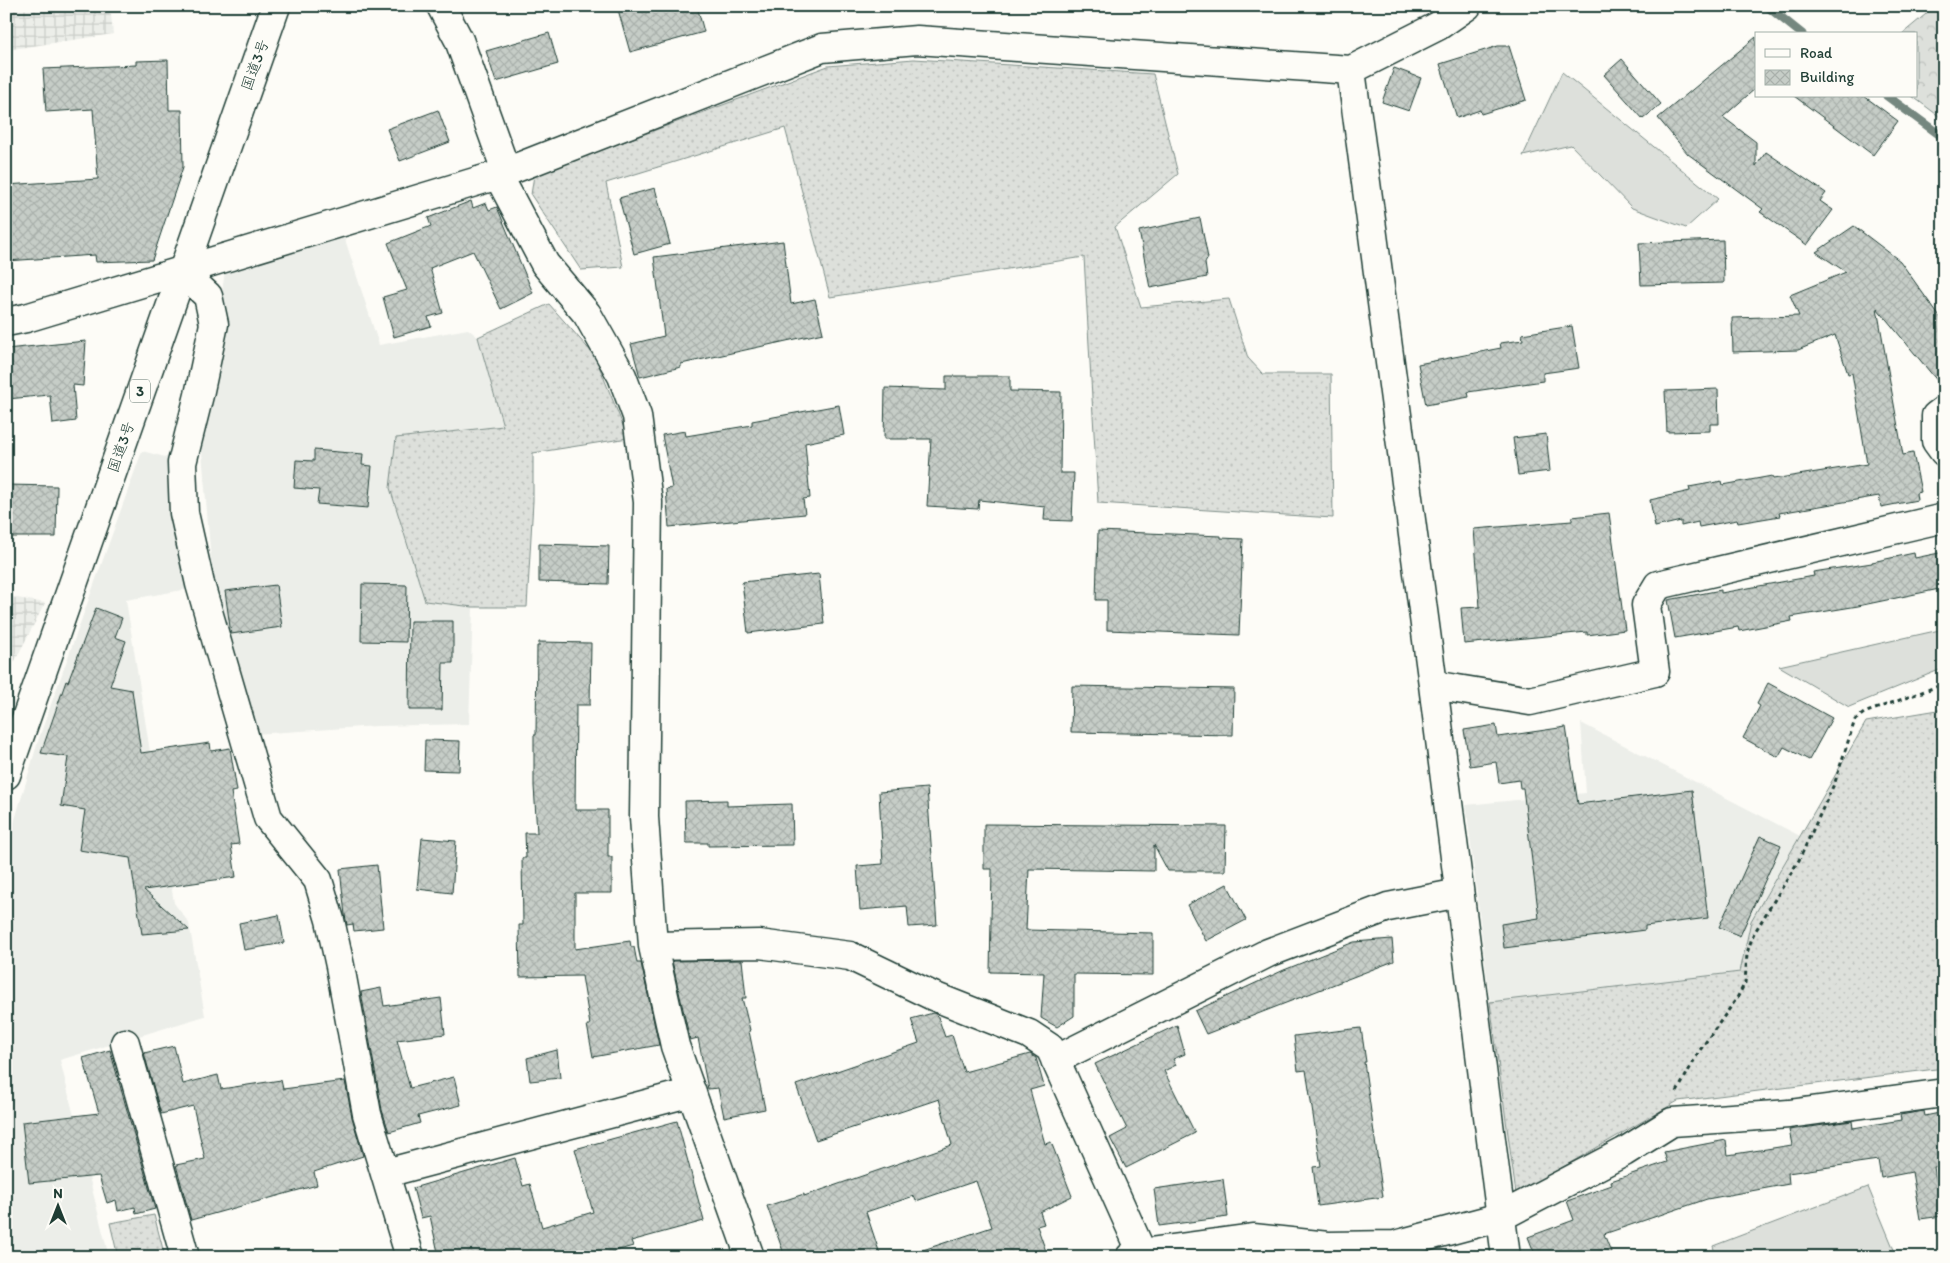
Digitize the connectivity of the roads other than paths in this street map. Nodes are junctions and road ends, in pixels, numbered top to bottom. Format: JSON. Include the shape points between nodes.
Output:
{"nodes":[{"id":1,"x":276,"y":6,"type":"edge"},
{"id":2,"x":441,"y":6,"type":"edge"},
{"id":3,"x":1467,"y":6,"type":"edge"},
{"id":4,"x":1351,"y":70,"type":"junction"},
{"id":5,"x":502,"y":173,"type":"junction"},
{"id":6,"x":182,"y":272,"type":"junction"},
{"id":7,"x":6,"y":322,"type":"edge"},
{"id":8,"x":1944,"y":410,"type":"edge"},
{"id":9,"x":1944,"y":452,"type":"edge"},
{"id":10,"x":1944,"y":518,"type":"edge"},
{"id":11,"x":1433,"y":685,"type":"junction"},
{"id":12,"x":6,"y":776,"type":"edge"},
{"id":13,"x":1459,"y":893,"type":"junction"},
{"id":14,"x":653,"y":946,"type":"junction"},
{"id":15,"x":125,"y":1043,"type":"dead end"},
{"id":16,"x":1055,"y":1060,"type":"junction"},
{"id":17,"x":692,"y":1092,"type":"junction"},
{"id":18,"x":1944,"y":1093,"type":"edge"},
{"id":19,"x":386,"y":1172,"type":"junction"},
{"id":20,"x":1500,"y":1216,"type":"junction"},
{"id":21,"x":1136,"y":1255,"type":"edge"},
{"id":22,"x":746,"y":1256,"type":"edge"},
{"id":23,"x":185,"y":1257,"type":"edge"},
{"id":24,"x":410,"y":1257,"type":"edge"},
{"id":25,"x":1506,"y":1257,"type":"edge"}],
"edges":[{"from":1,"to":6,"type":"main road","name":"国道3号","number":"3"},
{"from":2,"to":5,"type":"main road","via":[[459,40]]},
{"from":3,"to":4,"type":"main road","via":[[1438,26]]},
{"from":4,"to":5,"type":"main road","via":[[917,40],[822,48]]},
{"from":4,"to":11,"type":"main road"},
{"from":5,"to":6,"type":"main road"},
{"from":5,"to":14,"type":"main road","via":[[545,264],[587,314],[622,376],[637,416],[648,502],[644,818]]},
{"from":6,"to":7,"type":"main road"},
{"from":6,"to":12,"type":"main road","name":"国道3号","number":"3"},
{"from":6,"to":19,"type":"main road","via":[[208,296],[214,324],[182,463],[184,512],[200,584],[268,818],[318,880],[340,966],[366,1114]]},
{"from":8,"to":9,"type":"main road","via":[[1936,416],[1936,441]]},
{"from":10,"to":11,"type":"main road","via":[[1658,584],[1646,605],[1655,672],[1530,702]]},
{"from":11,"to":13,"type":"main road"},
{"from":13,"to":16,"type":"main road","via":[[1388,907],[1268,952]]},
{"from":13,"to":20,"type":"main road"},
{"from":14,"to":16,"type":"main road","via":[[759,944],[850,956],[933,996],[1029,1034],[1050,1048]]},
{"from":14,"to":17,"type":"main road","via":[[675,1046]]},
{"from":15,"to":23,"type":"main road"},
{"from":16,"to":21,"type":"main road"},
{"from":17,"to":19,"type":"main road"},
{"from":17,"to":22,"type":"main road"},
{"from":18,"to":20,"type":"main road","via":[[1789,1114],[1672,1122],[1624,1152]]},
{"from":19,"to":24,"type":"main road"},
{"from":20,"to":21,"type":"main road","via":[[1395,1244],[1328,1246],[1253,1238]]},
{"from":20,"to":25,"type":"main road"}]}
